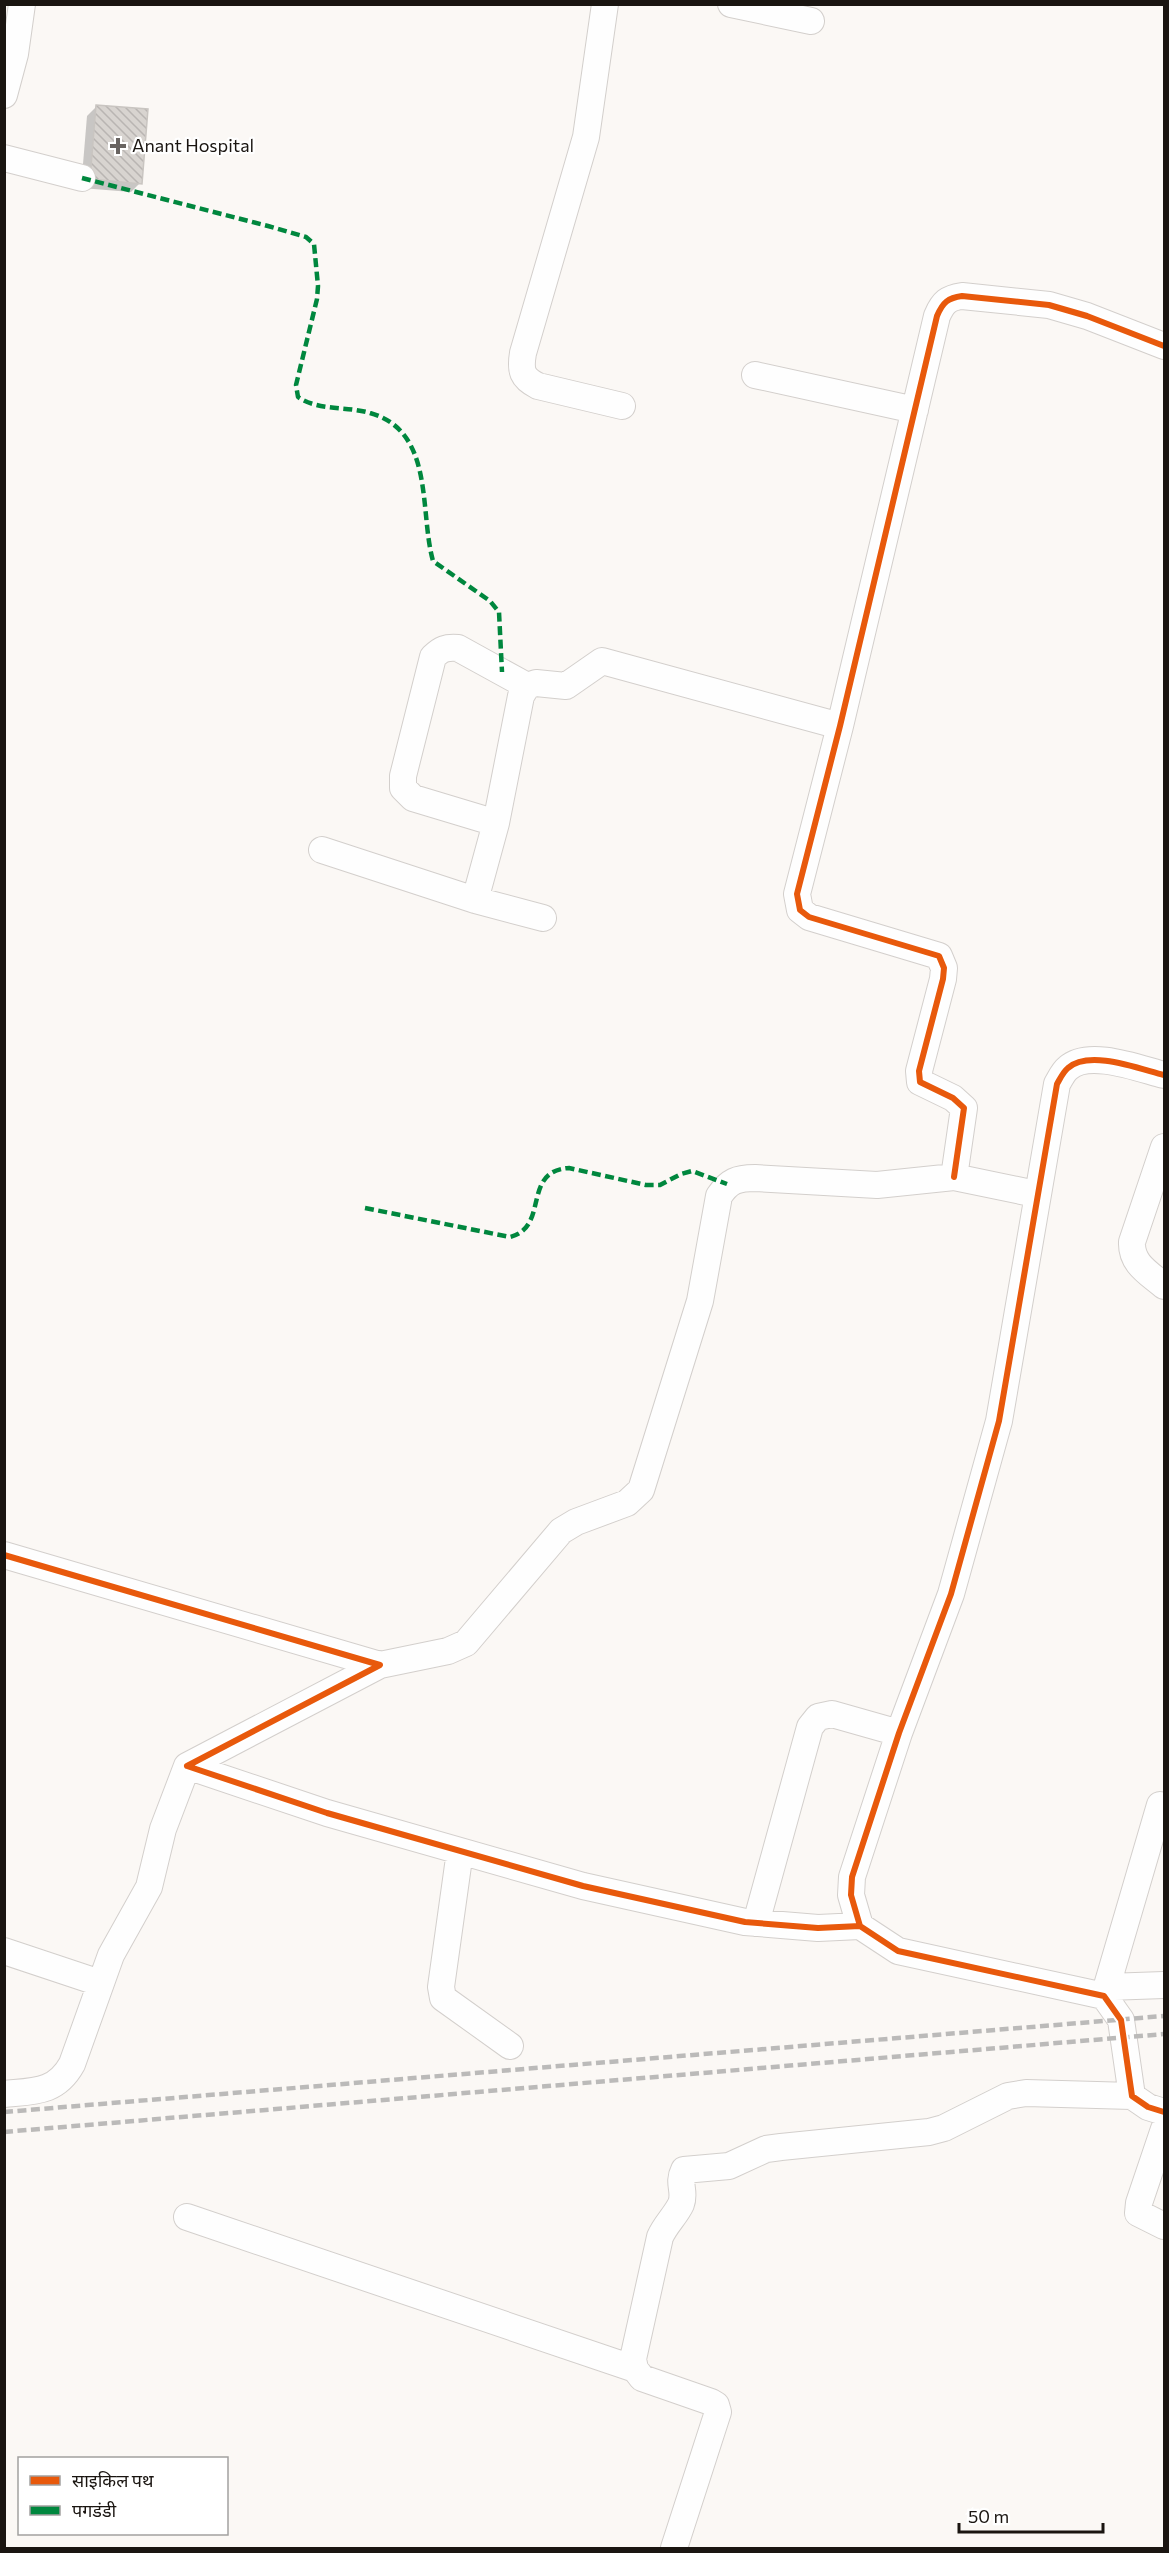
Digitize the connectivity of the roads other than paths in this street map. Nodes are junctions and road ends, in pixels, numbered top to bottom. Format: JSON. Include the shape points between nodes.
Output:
{"nodes":[{"id":1,"x":22,"y":4,"type":"edge"},
{"id":2,"x":605,"y":4,"type":"edge"},
{"id":3,"x":731,"y":4,"type":"edge"},
{"id":4,"x":811,"y":21,"type":"dead end"},
{"id":5,"x":4,"y":95,"type":"edge"},
{"id":6,"x":4,"y":158,"type":"edge"},
{"id":7,"x":82,"y":178,"type":"dead end"},
{"id":8,"x":1164,"y":346,"type":"edge"},
{"id":9,"x":755,"y":375,"type":"dead end"},
{"id":10,"x":622,"y":406,"type":"dead end"},
{"id":11,"x":915,"y":410,"type":"junction"},
{"id":12,"x":526,"y":686,"type":"junction"},
{"id":13,"x":840,"y":726,"type":"junction"},
{"id":14,"x":496,"y":823,"type":"junction"},
{"id":15,"x":322,"y":850,"type":"dead end"},
{"id":16,"x":474,"y":900,"type":"junction"},
{"id":17,"x":543,"y":918,"type":"dead end"},
{"id":18,"x":1164,"y":1075,"type":"edge"},
{"id":19,"x":1164,"y":1148,"type":"edge"},
{"id":20,"x":954,"y":1177,"type":"junction"},
{"id":21,"x":1036,"y":1194,"type":"junction"},
{"id":22,"x":1164,"y":1286,"type":"edge"},
{"id":23,"x":4,"y":1556,"type":"edge"},
{"id":24,"x":380,"y":1665,"type":"junction"},
{"id":25,"x":899,"y":1733,"type":"junction"},
{"id":26,"x":187,"y":1766,"type":"junction"},
{"id":27,"x":1160,"y":1805,"type":"dead end"},
{"id":28,"x":460,"y":1851,"type":"junction"},
{"id":29,"x":756,"y":1923,"type":"junction"},
{"id":30,"x":860,"y":1926,"type":"junction"},
{"id":31,"x":4,"y":1951,"type":"edge"},
{"id":32,"x":100,"y":1983,"type":"junction"},
{"id":33,"x":1164,"y":1985,"type":"edge"},
{"id":34,"x":1106,"y":1991,"type":"junction"},
{"id":35,"x":510,"y":2046,"type":"dead end"},
{"id":36,"x":4,"y":2094,"type":"edge"},
{"id":37,"x":1132,"y":2096,"type":"junction"},
{"id":38,"x":1164,"y":2112,"type":"edge"},
{"id":39,"x":1164,"y":2129,"type":"edge"},
{"id":40,"x":187,"y":2217,"type":"dead end"},
{"id":41,"x":1164,"y":2226,"type":"edge"},
{"id":42,"x":635,"y":2369,"type":"junction"},
{"id":43,"x":674,"y":2548,"type":"edge"}],
"edges":[{"from":1,"to":5,"type":"street"},
{"from":2,"to":10,"type":"street","via":[[584,148],[520,370],[526,380],[538,386]]},
{"from":3,"to":4,"type":"street"},
{"from":6,"to":7,"type":"street"},
{"from":8,"to":11,"type":"street","via":[[1049,305],[949,298],[937,316]]},
{"from":9,"to":11,"type":"street"},
{"from":11,"to":13,"type":"street"},
{"from":12,"to":13,"type":"street","via":[[566,686],[602,661],[614,662]]},
{"from":12,"to":14,"type":"street"},
{"from":12,"to":14,"type":"street","via":[[458,648],[439,651],[433,657],[403,776],[403,788],[413,798]]},
{"from":13,"to":20,"type":"street","via":[[797,894],[800,910],[822,922],[939,956],[943,979],[919,1071],[920,1082],[953,1098],[964,1108]]},
{"from":14,"to":16,"type":"street"},
{"from":15,"to":16,"type":"street"},
{"from":16,"to":17,"type":"street"},
{"from":18,"to":21,"type":"street","via":[[1088,1059],[1068,1067],[1057,1084]]},
{"from":19,"to":22,"type":"street","via":[[1131,1254]]},
{"from":20,"to":21,"type":"street"},
{"from":20,"to":24,"type":"street","via":[[877,1185],[739,1178],[727,1184],[719,1196],[700,1301],[640,1490],[627,1503],[576,1522],[561,1532],[466,1643],[448,1651]]},
{"from":21,"to":25,"type":"street","via":[[999,1421],[951,1594]]},
{"from":23,"to":24,"type":"street"},
{"from":24,"to":26,"type":"street"},
{"from":25,"to":29,"type":"street","via":[[832,1714],[819,1717],[810,1727]]},
{"from":25,"to":30,"type":"street","via":[[852,1877],[851,1895]]},
{"from":26,"to":28,"type":"street","via":[[327,1813]]},
{"from":26,"to":32,"type":"street","via":[[163,1829],[144,1900],[111,1955]]},
{"from":27,"to":34,"type":"street"},
{"from":28,"to":29,"type":"street","via":[[583,1886]]},
{"from":28,"to":35,"type":"street","via":[[441,1988],[443,1998]]},
{"from":29,"to":30,"type":"street","via":[[818,1928]]},
{"from":30,"to":34,"type":"street","via":[[898,1951]]},
{"from":31,"to":32,"type":"street"},
{"from":32,"to":36,"type":"street","via":[[65,2077],[38,2090]]},
{"from":33,"to":34,"type":"street"},
{"from":34,"to":37,"type":"street","via":[[1120,2020]]},
{"from":37,"to":38,"type":"street"},
{"from":37,"to":42,"type":"street","via":[[1026,2093],[1008,2096],[928,2132],[766,2149],[729,2166],[684,2170],[680,2179],[683,2198],[660,2237],[633,2359]]},
{"from":39,"to":41,"type":"street","via":[[1138,2203],[1138,2213]]},
{"from":40,"to":42,"type":"street"},
{"from":42,"to":43,"type":"street","via":[[642,2378],[711,2402],[718,2412]]}]}
